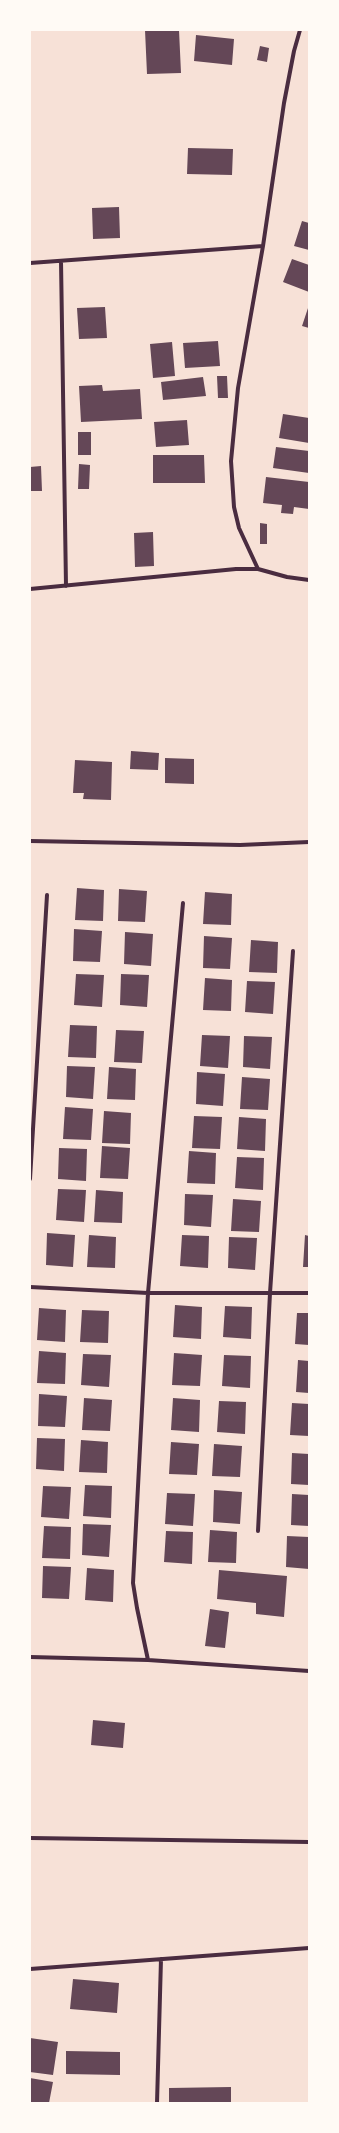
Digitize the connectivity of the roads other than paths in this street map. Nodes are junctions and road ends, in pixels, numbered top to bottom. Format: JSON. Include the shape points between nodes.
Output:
{"nodes":[{"id":1,"x":300,"y":30,"type":"edge"},
{"id":2,"x":263,"y":246,"type":"junction"},
{"id":3,"x":61,"y":261,"type":"junction"},
{"id":4,"x":30,"y":264,"type":"edge"},
{"id":5,"x":258,"y":569,"type":"junction"},
{"id":6,"x":309,"y":580,"type":"edge"},
{"id":7,"x":66,"y":586,"type":"junction"},
{"id":8,"x":30,"y":589,"type":"edge"},
{"id":9,"x":30,"y":841,"type":"edge"},
{"id":10,"x":309,"y":842,"type":"edge"},
{"id":11,"x":47,"y":895,"type":"dead end"},
{"id":12,"x":183,"y":903,"type":"dead end"},
{"id":13,"x":293,"y":951,"type":"dead end"},
{"id":14,"x":30,"y":1179,"type":"edge"},
{"id":15,"x":30,"y":1287,"type":"edge"},
{"id":16,"x":148,"y":1292,"type":"junction"},
{"id":17,"x":270,"y":1293,"type":"junction"},
{"id":18,"x":309,"y":1293,"type":"edge"},
{"id":19,"x":258,"y":1531,"type":"dead end"},
{"id":20,"x":30,"y":1657,"type":"edge"},
{"id":21,"x":148,"y":1660,"type":"junction"},
{"id":22,"x":309,"y":1671,"type":"edge"},
{"id":23,"x":30,"y":1838,"type":"edge"},
{"id":24,"x":309,"y":1842,"type":"edge"},
{"id":25,"x":309,"y":1948,"type":"edge"},
{"id":26,"x":161,"y":1959,"type":"junction"},
{"id":27,"x":30,"y":1970,"type":"edge"},
{"id":28,"x":157,"y":2103,"type":"edge"}],
"edges":[{"from":1,"to":2,"type":"street","via":[[284,103]]},
{"from":2,"to":3,"type":"street"},
{"from":2,"to":5,"type":"street","via":[[238,388],[231,461],[234,507],[239,528]]},
{"from":3,"to":4,"type":"street"},
{"from":3,"to":7,"type":"street"},
{"from":5,"to":6,"type":"street"},
{"from":5,"to":7,"type":"street"},
{"from":7,"to":8,"type":"street"},
{"from":9,"to":10,"type":"street","via":[[240,845]]},
{"from":11,"to":14,"type":"street"},
{"from":12,"to":16,"type":"street"},
{"from":13,"to":17,"type":"street"},
{"from":15,"to":16,"type":"street"},
{"from":16,"to":17,"type":"street"},
{"from":16,"to":21,"type":"street","via":[[133,1583]]},
{"from":17,"to":18,"type":"street"},
{"from":17,"to":19,"type":"street"},
{"from":20,"to":21,"type":"street"},
{"from":21,"to":22,"type":"street"},
{"from":23,"to":24,"type":"street"},
{"from":25,"to":26,"type":"street"},
{"from":26,"to":27,"type":"street"},
{"from":26,"to":28,"type":"street"}]}
